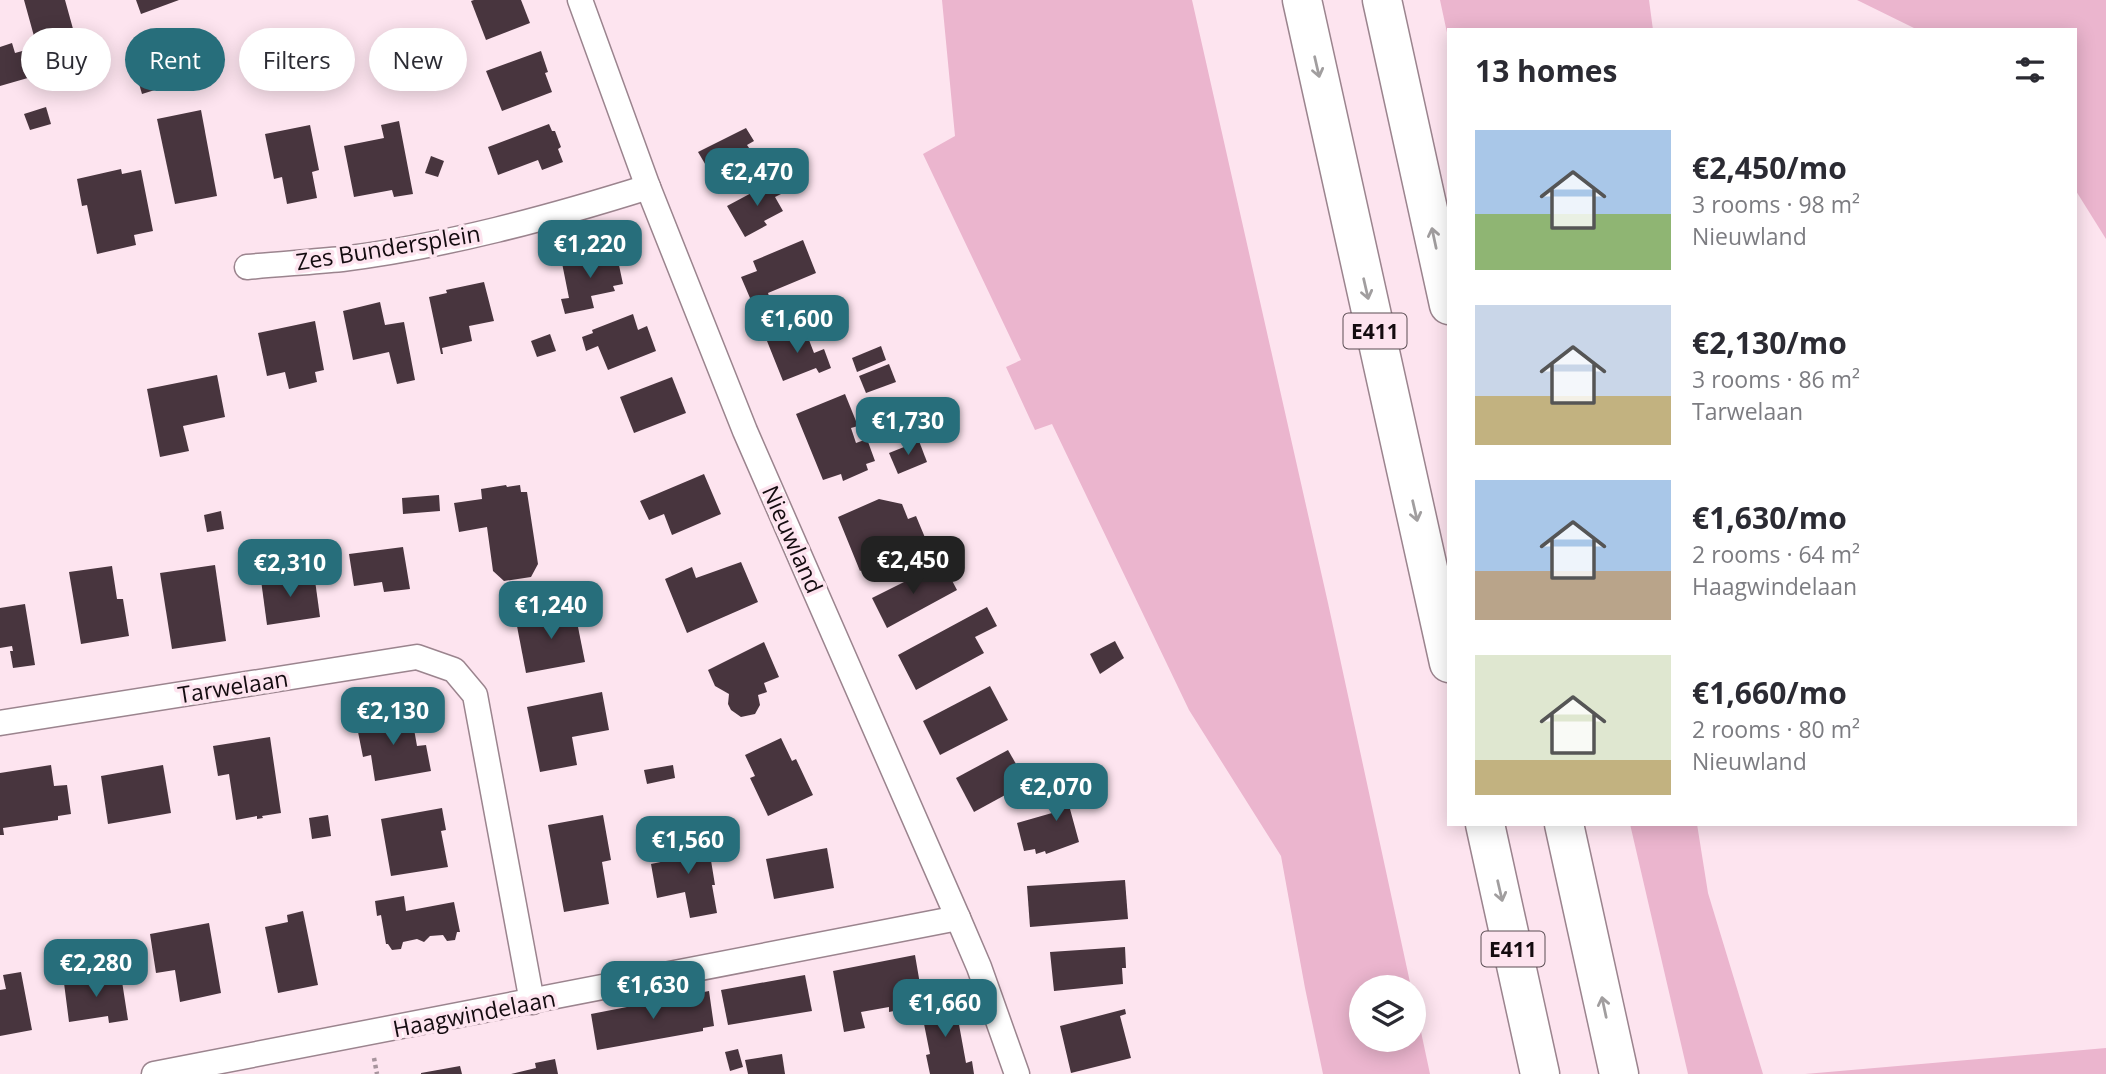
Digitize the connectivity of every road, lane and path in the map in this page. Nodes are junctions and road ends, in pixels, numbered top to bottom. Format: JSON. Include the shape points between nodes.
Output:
{"nodes":[{"id":1,"x":580,"y":0,"type":"edge"},
{"id":2,"x":1302,"y":0,"type":"edge"},
{"id":3,"x":1382,"y":0,"type":"edge"},
{"id":4,"x":648,"y":187,"type":"junction"},
{"id":5,"x":247,"y":267,"type":"dead end"},
{"id":6,"x":1447,"y":296,"type":"edge"},
{"id":7,"x":1447,"y":654,"type":"edge"},
{"id":8,"x":0,"y":723,"type":"edge"},
{"id":9,"x":1485,"y":826,"type":"edge"},
{"id":10,"x":1564,"y":826,"type":"edge"},
{"id":11,"x":958,"y":918,"type":"junction"},
{"id":12,"x":532,"y":1002,"type":"junction"},
{"id":13,"x":154,"y":1074,"type":"edge"},
{"id":14,"x":1017,"y":1074,"type":"edge"},
{"id":15,"x":1540,"y":1074,"type":"edge"},
{"id":16,"x":1619,"y":1074,"type":"edge"}],
"edges":[{"from":1,"to":4,"type":"street","name":"Nieuwland"},
{"from":2,"to":7,"type":"highway","number":"E411","one_way":true},
{"from":6,"to":3,"type":"highway","one_way":true},
{"from":4,"to":5,"type":"street","name":"Zes Bundersplein","via":[[466,237],[344,258]]},
{"from":4,"to":11,"type":"street","name":"Nieuwland","via":[[745,431]]},
{"from":8,"to":12,"type":"street","name":"Tarwelaan","via":[[417,657],[454,670],[475,695]]},
{"from":9,"to":15,"type":"highway","number":"E411","one_way":true},
{"from":16,"to":10,"type":"highway","one_way":true},
{"from":11,"to":12,"type":"street","name":"Haagwindelaan"},
{"from":11,"to":14,"type":"street","name":"Nieuwland"},
{"from":12,"to":13,"type":"street","name":"Haagwindelaan"}]}
